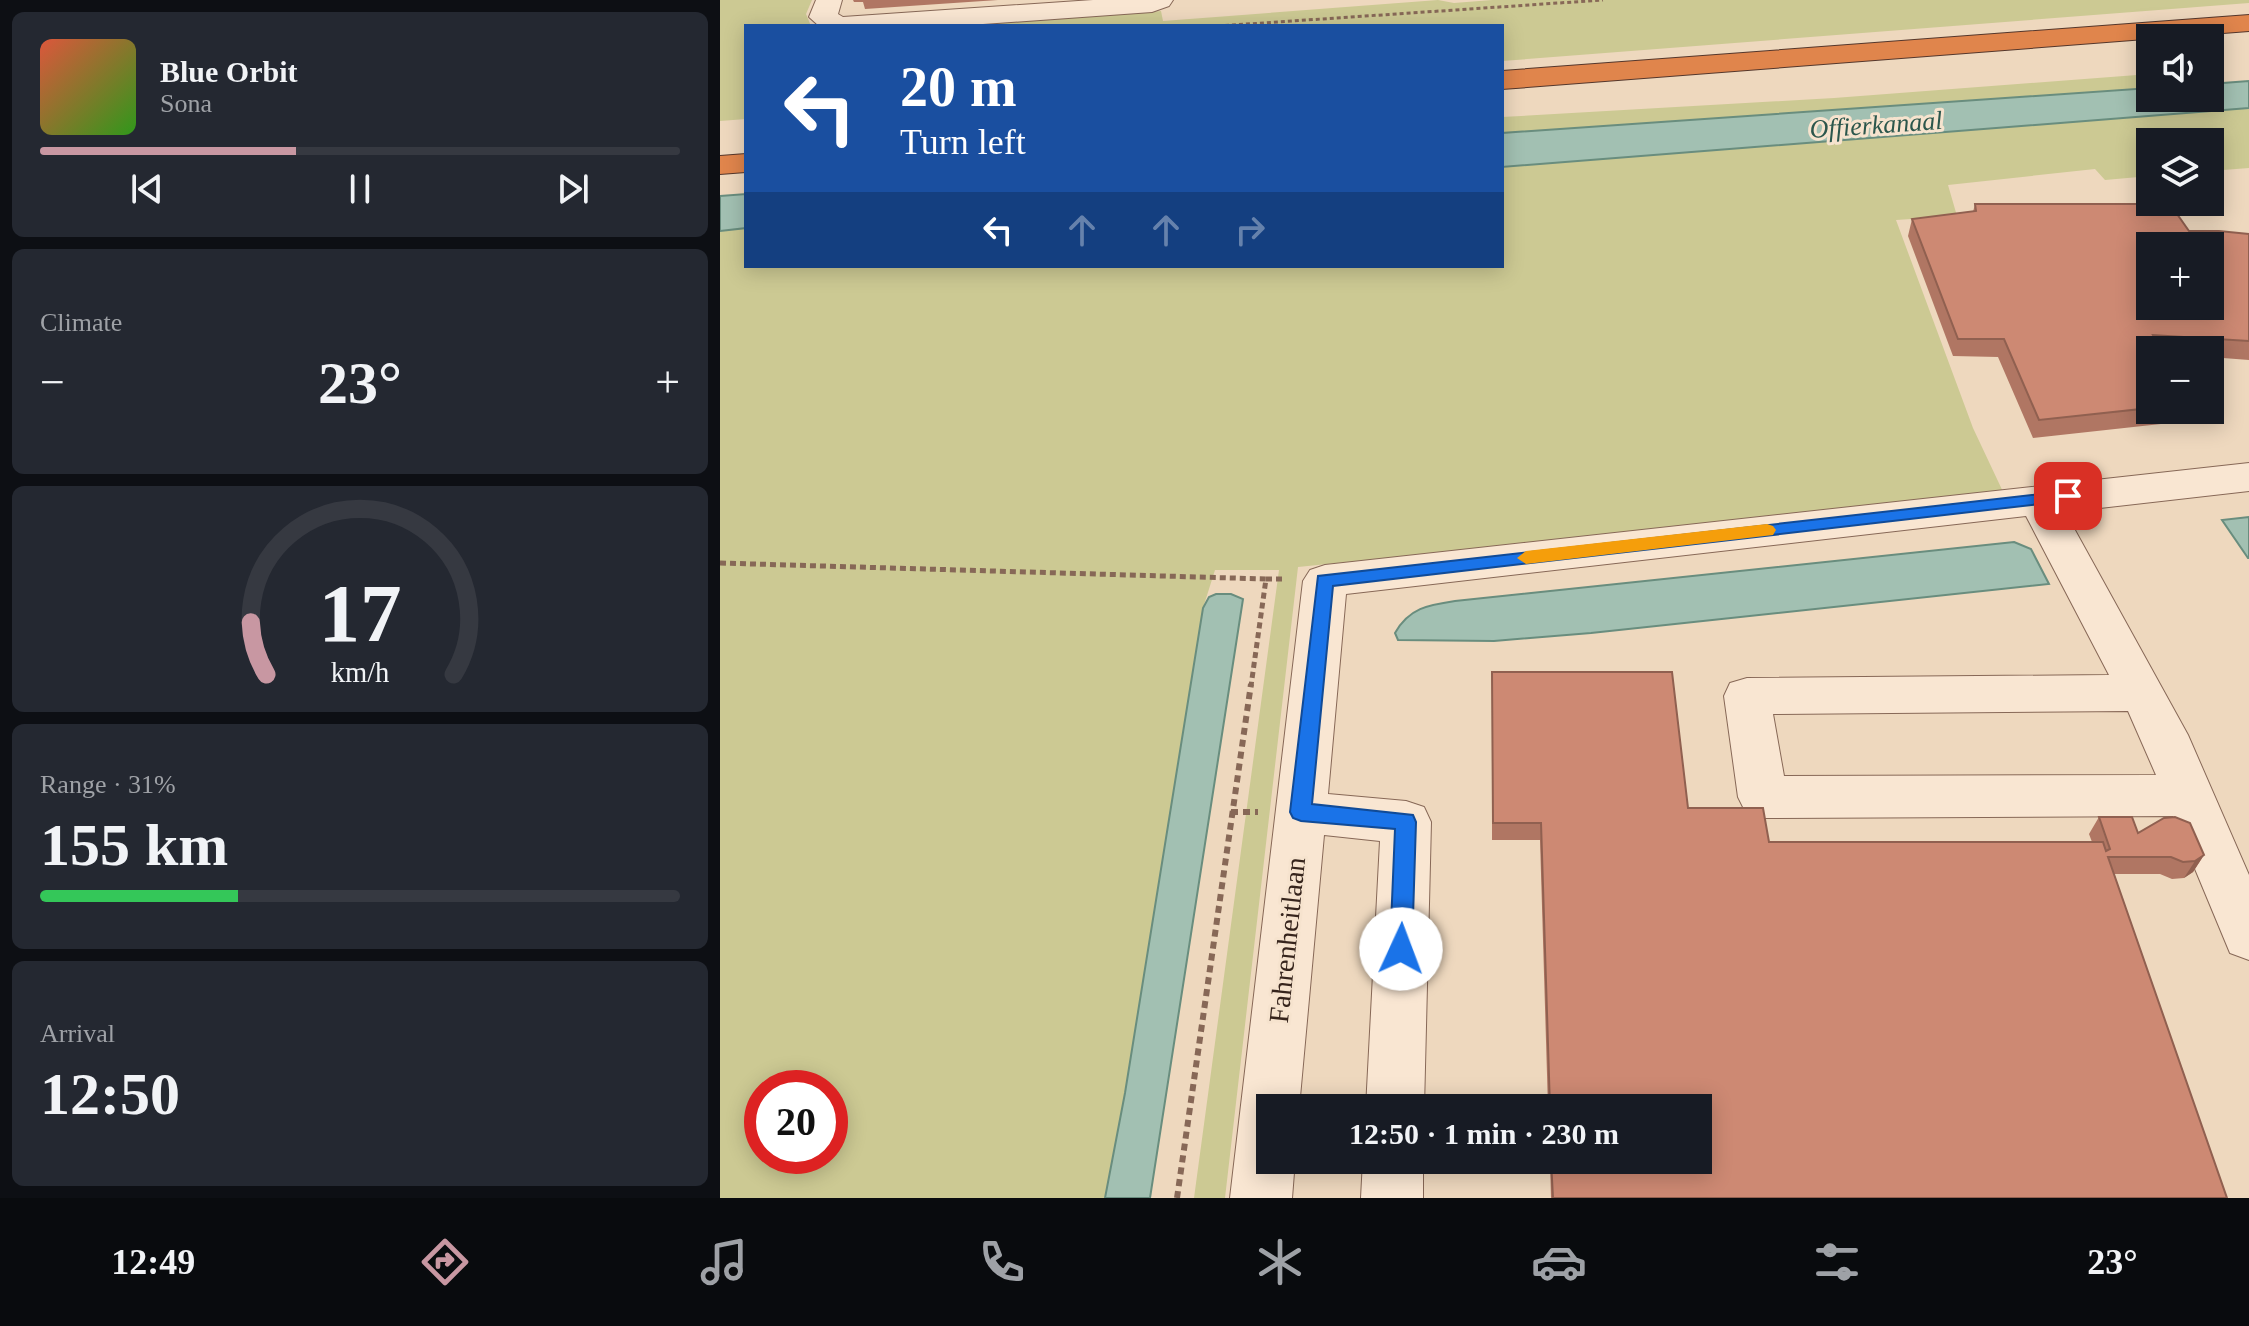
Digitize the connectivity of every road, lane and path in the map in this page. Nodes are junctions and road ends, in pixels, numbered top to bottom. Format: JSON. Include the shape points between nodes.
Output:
{"nodes":[{"id":1,"x":1160,"y":0,"type":"edge"},
{"id":2,"x":1603,"y":0,"type":"edge"},
{"id":3,"x":2249,"y":23,"type":"edge"},
{"id":4,"x":867,"y":24,"type":"edge"},
{"id":5,"x":1248,"y":24,"type":"edge"},
{"id":6,"x":2249,"y":46,"type":"edge"},
{"id":7,"x":2224,"y":48,"type":"edge"},
{"id":8,"x":2136,"y":55,"type":"edge"},
{"id":9,"x":1504,"y":80,"type":"edge"},
{"id":10,"x":1504,"y":104,"type":"edge"},
{"id":11,"x":744,"y":137,"type":"edge"},
{"id":12,"x":720,"y":139,"type":"edge"},
{"id":13,"x":744,"y":163,"type":"edge"},
{"id":14,"x":720,"y":165,"type":"edge"},
{"id":15,"x":2249,"y":477,"type":"edge"},
{"id":16,"x":2038,"y":500,"type":"junction"},
{"id":17,"x":720,"y":563,"type":"edge"},
{"id":18,"x":2141,"y":693,"type":"junction"},
{"id":19,"x":2189,"y":795,"type":"junction"},
{"id":20,"x":1301,"y":812,"type":"junction"},
{"id":21,"x":2249,"y":936,"type":"edge"},
{"id":22,"x":1272,"y":1094,"type":"edge"},
{"id":23,"x":1396,"y":1094,"type":"edge"},
{"id":24,"x":1263,"y":1174,"type":"edge"},
{"id":25,"x":1393,"y":1174,"type":"edge"},
{"id":26,"x":1177,"y":1198,"type":"edge"},
{"id":27,"x":1261,"y":1198,"type":"edge"},
{"id":28,"x":1392,"y":1198,"type":"edge"}],
"edges":[{"from":1,"to":4,"type":"street"},
{"from":2,"to":5,"type":"path"},
{"from":3,"to":9,"type":"highway"},
{"from":6,"to":7,"type":"highway"},
{"from":8,"to":10,"type":"highway"},
{"from":11,"to":12,"type":"highway"},
{"from":13,"to":14,"type":"highway"},
{"from":15,"to":16,"type":"street"},
{"from":16,"to":18,"type":"street"},
{"from":16,"to":20,"type":"street","name":"Fahrenheitlaan","via":[[1325,581]]},
{"from":17,"to":26,"type":"path","via":[[1266,579]]},
{"from":18,"to":19,"type":"street"},
{"from":18,"to":19,"type":"street","via":[[1747,696],[1763,797]]},
{"from":19,"to":21,"type":"street"},
{"from":20,"to":22,"type":"street","name":"Fahrenheitlaan"},
{"from":20,"to":23,"type":"street","via":[[1406,822]]},
{"from":24,"to":27,"type":"street","name":"Fahrenheitlaan"},
{"from":25,"to":28,"type":"street"}]}
